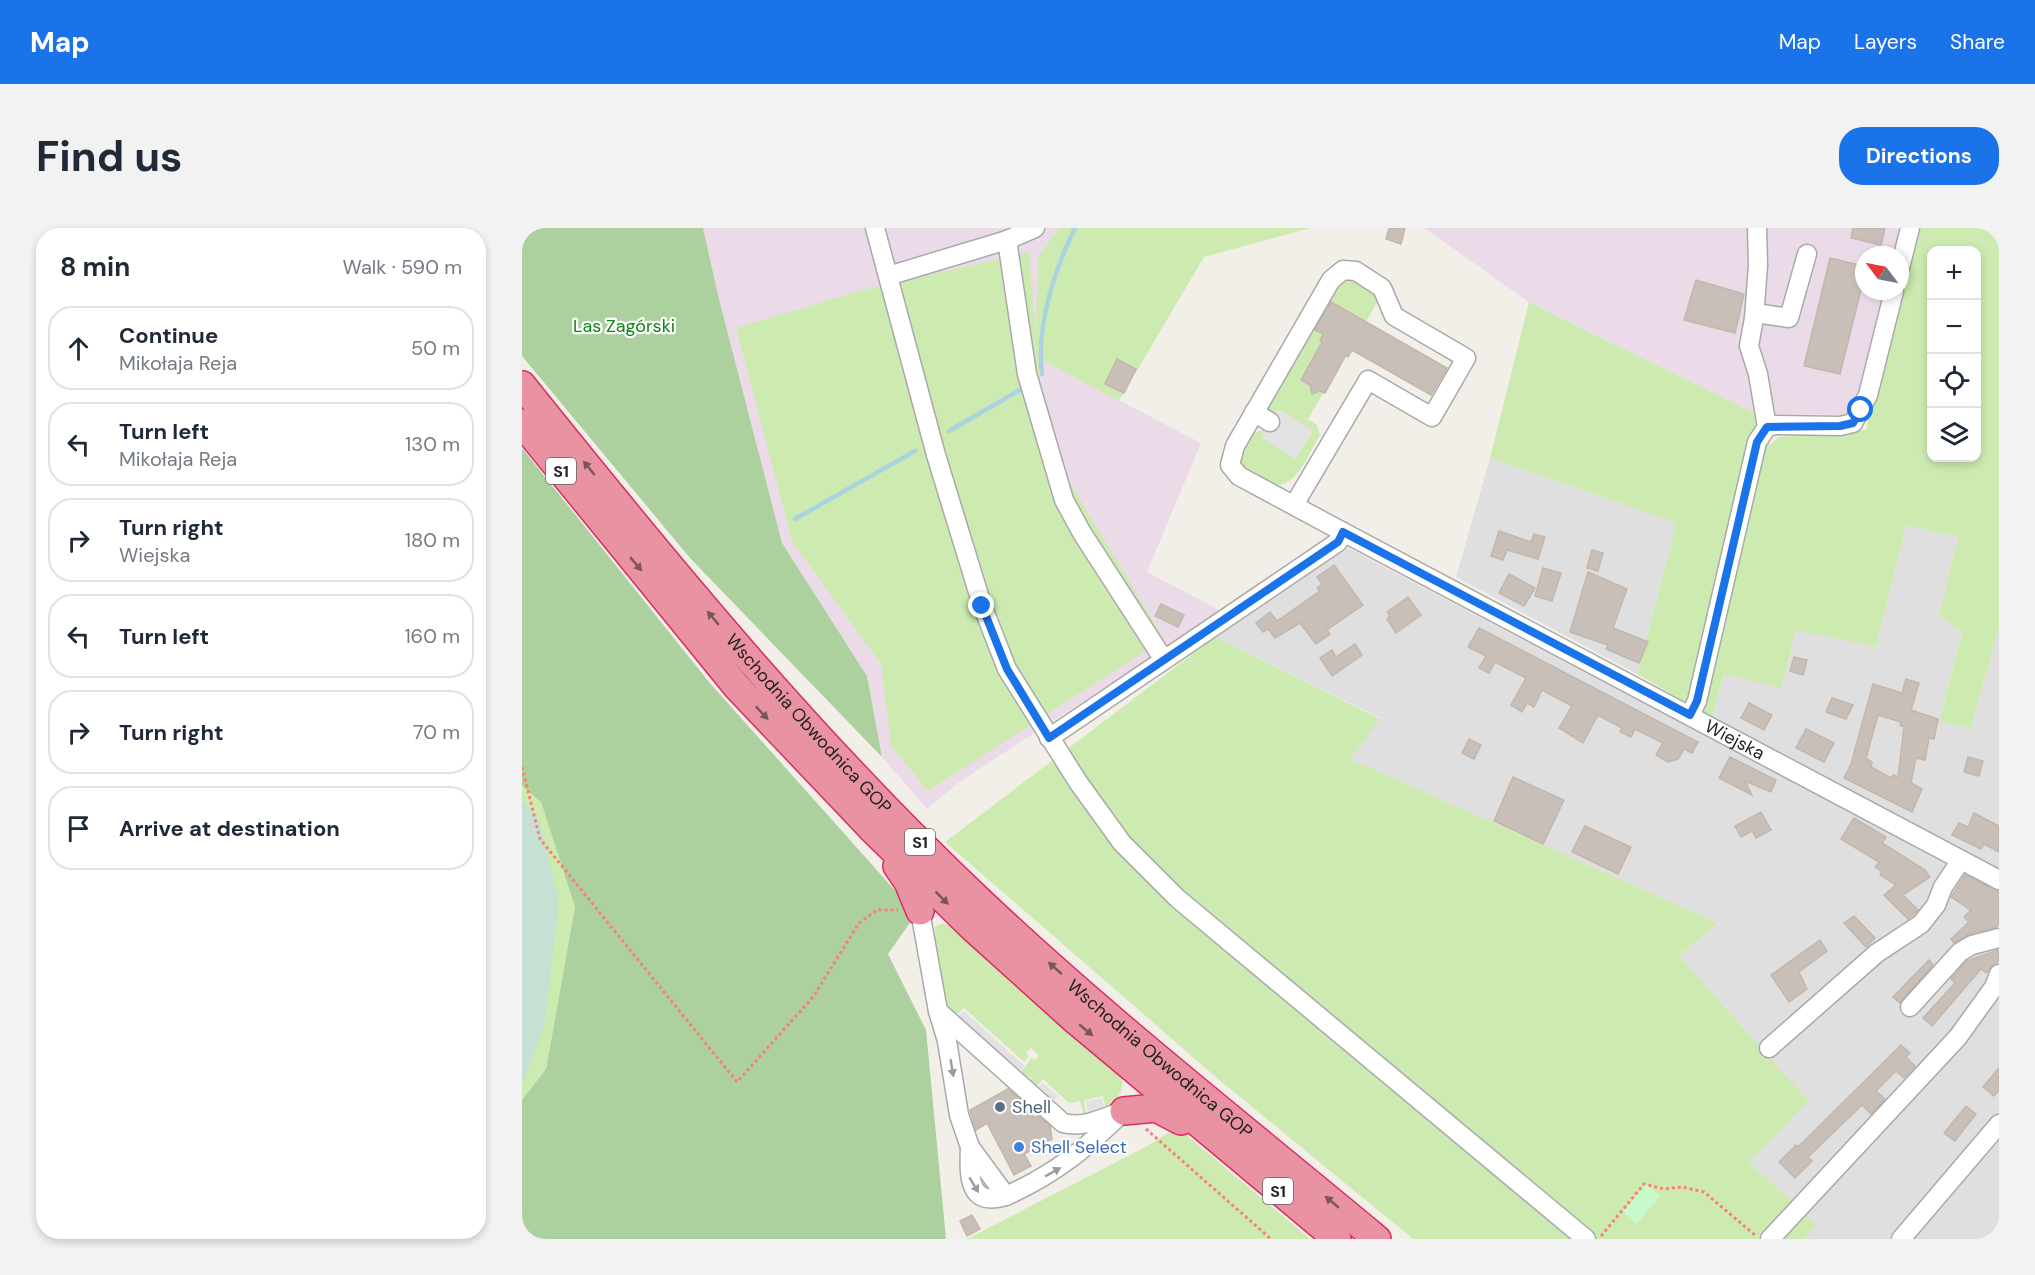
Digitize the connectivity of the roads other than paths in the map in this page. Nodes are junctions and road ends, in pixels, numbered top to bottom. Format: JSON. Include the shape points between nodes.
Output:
{"nodes":[{"id":1,"x":874,"y":228,"type":"edge"},
{"id":2,"x":1035,"y":228,"type":"edge"},
{"id":3,"x":1757,"y":228,"type":"edge"},
{"id":4,"x":1910,"y":228,"type":"edge"},
{"id":5,"x":1007,"y":240,"type":"junction"},
{"id":6,"x":1906,"y":246,"type":"edge"},
{"id":7,"x":1807,"y":254,"type":"dead end"},
{"id":8,"x":888,"y":276,"type":"junction"},
{"id":9,"x":1892,"y":300,"type":"edge"},
{"id":10,"x":1755,"y":313,"type":"junction"},
{"id":11,"x":522,"y":385,"type":"edge"},
{"id":12,"x":522,"y":423,"type":"edge"},
{"id":13,"x":1767,"y":427,"type":"junction"},
{"id":14,"x":1294,"y":505,"type":"junction"},
{"id":15,"x":1343,"y":532,"type":"junction"},
{"id":16,"x":1164,"y":660,"type":"junction"},
{"id":17,"x":1690,"y":715,"type":"junction"},
{"id":18,"x":1049,"y":738,"type":"junction"},
{"id":19,"x":871,"y":828,"type":"junction"},
{"id":20,"x":1961,"y":860,"type":"junction"},
{"id":21,"x":1999,"y":880,"type":"edge"},
{"id":22,"x":920,"y":911,"type":"joint"},
{"id":23,"x":1999,"y":938,"type":"edge"},
{"id":24,"x":1999,"y":974,"type":"edge"},
{"id":25,"x":1910,"y":1007,"type":"dead end"},
{"id":26,"x":938,"y":1011,"type":"junction"},
{"id":27,"x":1769,"y":1048,"type":"dead end"},
{"id":28,"x":1124,"y":1111,"type":"junction"},
{"id":29,"x":1999,"y":1124,"type":"edge"},
{"id":30,"x":1219,"y":1142,"type":"junction"},
{"id":31,"x":1585,"y":1238,"type":"edge"},
{"id":32,"x":1337,"y":1239,"type":"edge"},
{"id":33,"x":1377,"y":1239,"type":"edge"},
{"id":34,"x":1770,"y":1239,"type":"edge"},
{"id":35,"x":1901,"y":1239,"type":"edge"}],
"edges":[{"from":1,"to":8,"type":"street"},
{"from":2,"to":5,"type":"street"},
{"from":3,"to":10,"type":"street"},
{"from":4,"to":6,"type":"street"},
{"from":5,"to":8,"type":"street"},
{"from":5,"to":16,"type":"street","via":[[1027,374],[1064,500]]},
{"from":7,"to":10,"type":"street","via":[[1789,318]]},
{"from":8,"to":18,"type":"street","via":[[982,606],[1007,669]]},
{"from":9,"to":13,"type":"street","via":[[1868,395],[1853,423]]},
{"from":10,"to":13,"type":"street","via":[[1749,346]]},
{"from":33,"to":11,"type":"highway","name":"Wschodnia Obwodnica GOP","number":"S1","one_way":true,"via":[[1094,1003],[983,904],[886,808],[752,665]]},
{"from":12,"to":19,"type":"highway","name":"Wschodnia Obwodnica GOP","number":"S1","one_way":true,"via":[[737,687]]},
{"from":13,"to":17,"type":"street","via":[[1757,442],[1697,701]]},
{"from":14,"to":14,"type":"street","name":"Wiejska","via":[[1368,380],[1432,417],[1466,358],[1394,316],[1382,288],[1356,271],[1343,270],[1331,280],[1262,417],[1235,446],[1230,465],[1239,476]]},
{"from":14,"to":15,"type":"street","name":"Wiejska"},
{"from":15,"to":16,"type":"street","via":[[1338,542]]},
{"from":15,"to":17,"type":"street","name":"Wiejska"},
{"from":16,"to":18,"type":"street"},
{"from":17,"to":20,"type":"street","name":"Wiejska"},
{"from":18,"to":31,"type":"street","via":[[1122,843],[1177,898]]},
{"from":19,"to":22,"type":"highway","via":[[908,882]]},
{"from":19,"to":30,"type":"highway","name":"Wschodnia Obwodnica GOP","number":"S1","one_way":true,"via":[[981,936]]},
{"from":20,"to":21,"type":"street","name":"Wiejska"},
{"from":20,"to":27,"type":"street","via":[[1921,924],[1877,953]]},
{"from":22,"to":26,"type":"street"},
{"from":23,"to":25,"type":"street","via":[[1960,951]]},
{"from":24,"to":34,"type":"street","via":[[1958,1037]]},
{"from":26,"to":28,"type":"street","via":[[1063,1123],[1088,1123]]},
{"from":26,"to":28,"type":"street","one_way":true,"via":[[959,1114],[970,1146],[1006,1196],[1064,1166]]},
{"from":28,"to":30,"type":"highway","via":[[1156,1108]]},
{"from":29,"to":35,"type":"street"},
{"from":30,"to":32,"type":"highway","name":"Wschodnia Obwodnica GOP","number":"S1"}]}
